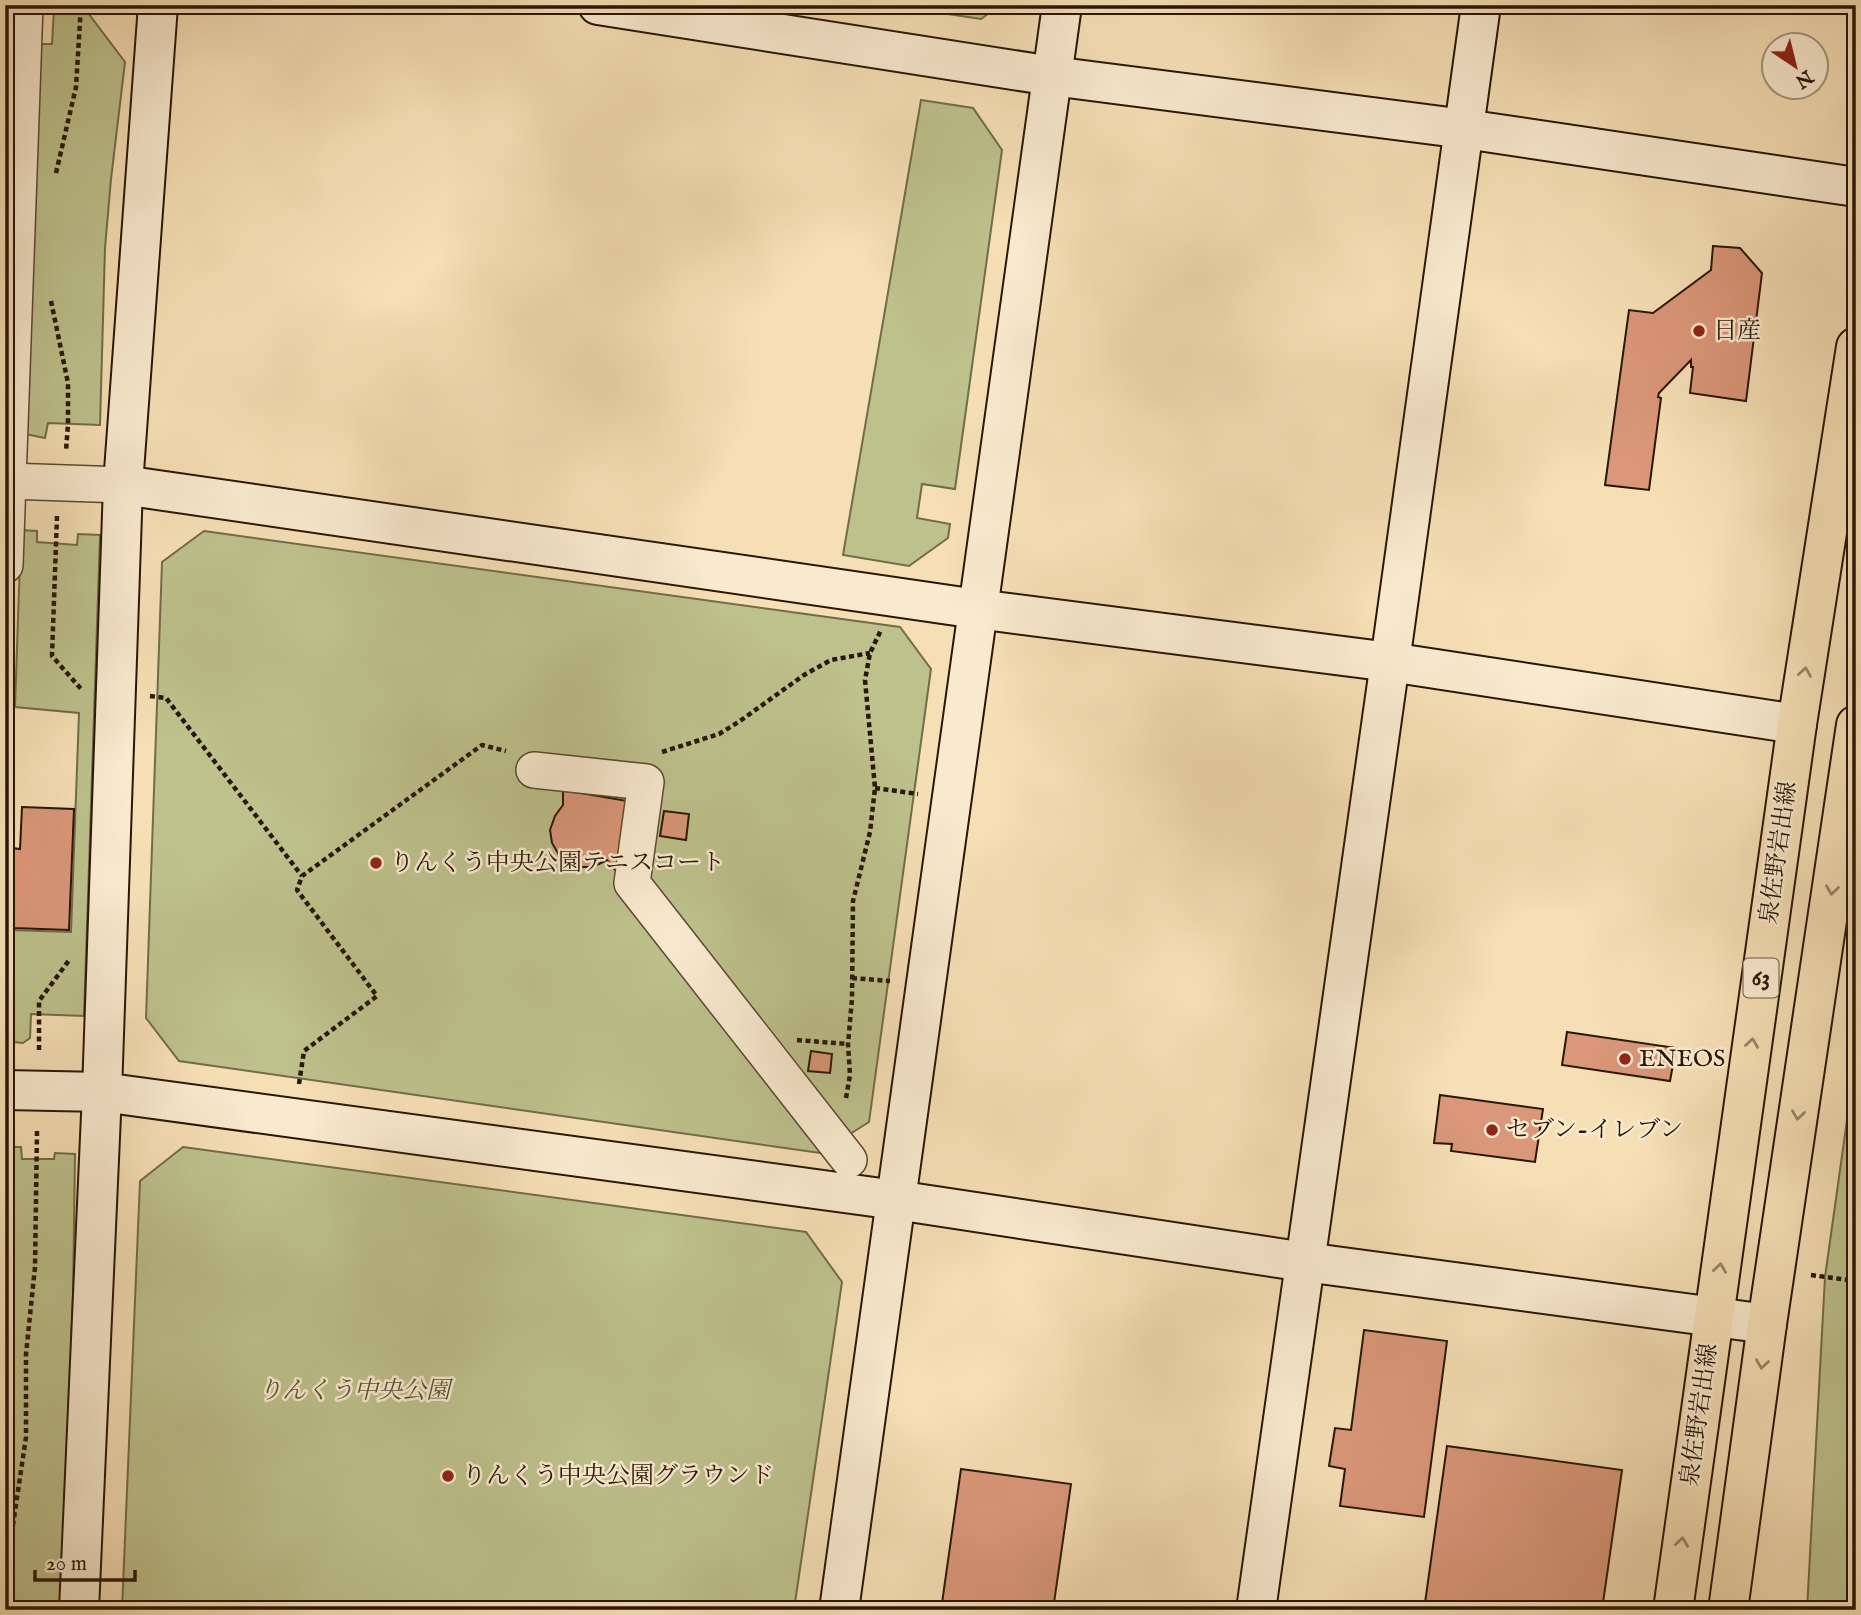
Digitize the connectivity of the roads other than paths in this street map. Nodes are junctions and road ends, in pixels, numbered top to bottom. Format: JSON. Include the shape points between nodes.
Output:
{"nodes":[{"id":1,"x":25,"y":5,"type":"edge"},
{"id":2,"x":158,"y":5,"type":"edge"},
{"id":3,"x":598,"y":5,"type":"edge"},
{"id":4,"x":1062,"y":5,"type":"edge"},
{"id":5,"x":1481,"y":5,"type":"edge"},
{"id":6,"x":1052,"y":76,"type":"junction"},
{"id":7,"x":1465,"y":129,"type":"junction"},
{"id":8,"x":1856,"y":187,"type":"edge"},
{"id":9,"x":1856,"y":347,"type":"edge"},
{"id":10,"x":8,"y":481,"type":"junction"},
{"id":11,"x":123,"y":485,"type":"junction"},
{"id":12,"x":6,"y":549,"type":"edge"},
{"id":13,"x":5,"y":565,"type":"edge"},
{"id":14,"x":977,"y":608,"type":"junction"},
{"id":15,"x":1390,"y":663,"type":"junction"},
{"id":16,"x":1797,"y":724,"type":"junction"},
{"id":17,"x":1856,"y":725,"type":"edge"},
{"id":18,"x":534,"y":770,"type":"road end"},
{"id":19,"x":5,"y":1090,"type":"edge"},
{"id":20,"x":102,"y":1092,"type":"junction"},
{"id":21,"x":849,"y":1160,"type":"dead end"},
{"id":22,"x":896,"y":1200,"type":"junction"},
{"id":23,"x":1305,"y":1262,"type":"junction"},
{"id":24,"x":1713,"y":1318,"type":"junction"},
{"id":25,"x":1768,"y":1325,"type":"junction"},
{"id":26,"x":79,"y":1610,"type":"edge"},
{"id":27,"x":839,"y":1610,"type":"edge"},
{"id":28,"x":1256,"y":1610,"type":"edge"},
{"id":29,"x":1673,"y":1610,"type":"edge"},
{"id":30,"x":1728,"y":1610,"type":"edge"}],
"edges":[{"from":1,"to":10,"type":"street"},
{"from":2,"to":11,"type":"street"},
{"from":3,"to":6,"type":"street"},
{"from":4,"to":6,"type":"street"},
{"from":5,"to":7,"type":"street"},
{"from":6,"to":7,"type":"street"},
{"from":6,"to":14,"type":"street"},
{"from":7,"to":8,"type":"street"},
{"from":7,"to":15,"type":"street"},
{"from":16,"to":9,"type":"main road","name":"泉佐野岩出線","number":"63","one_way":true},
{"from":10,"to":11,"type":"street"},
{"from":10,"to":12,"type":"street"},
{"from":11,"to":14,"type":"street"},
{"from":11,"to":20,"type":"street"},
{"from":12,"to":13,"type":"street"},
{"from":14,"to":15,"type":"street"},
{"from":14,"to":22,"type":"street"},
{"from":15,"to":16,"type":"street"},
{"from":15,"to":23,"type":"street"},
{"from":24,"to":16,"type":"main road","name":"泉佐野岩出線","number":"63","one_way":true},
{"from":17,"to":25,"type":"main road","number":"63","one_way":true},
{"from":18,"to":21,"type":"street","via":[[646,782],[632,883]]},
{"from":19,"to":20,"type":"street"},
{"from":20,"to":22,"type":"street"},
{"from":20,"to":26,"type":"street"},
{"from":22,"to":23,"type":"street"},
{"from":22,"to":27,"type":"street"},
{"from":23,"to":24,"type":"street"},
{"from":23,"to":28,"type":"street"},
{"from":24,"to":25,"type":"street"},
{"from":29,"to":24,"type":"main road","name":"泉佐野岩出線","number":"63","one_way":true},
{"from":25,"to":30,"type":"main road","number":"63","one_way":true}]}
